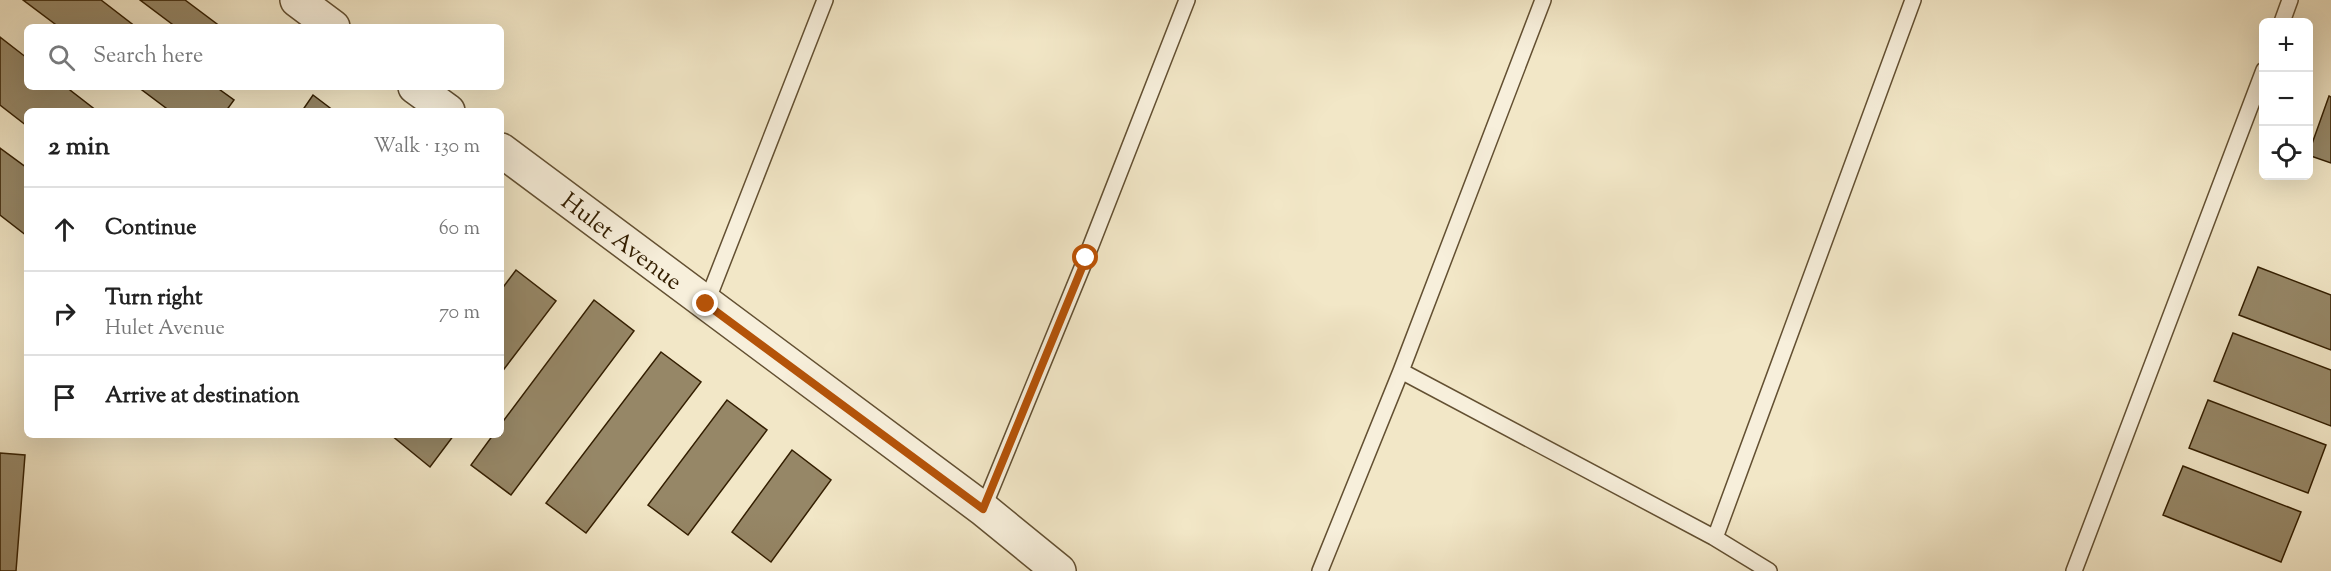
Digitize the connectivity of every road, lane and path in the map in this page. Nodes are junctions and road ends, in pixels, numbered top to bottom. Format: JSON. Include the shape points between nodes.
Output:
{"nodes":[{"id":1,"x":297,"y":0,"type":"edge"},
{"id":2,"x":825,"y":0,"type":"edge"},
{"id":3,"x":1187,"y":0,"type":"edge"},
{"id":4,"x":1543,"y":0,"type":"edge"},
{"id":5,"x":1913,"y":0,"type":"edge"},
{"id":6,"x":2290,"y":0,"type":"edge"},
{"id":7,"x":2283,"y":18,"type":"edge"},
{"id":8,"x":329,"y":24,"type":"edge"},
{"id":9,"x":2263,"y":72,"type":"edge"},
{"id":10,"x":419,"y":90,"type":"edge"},
{"id":11,"x":444,"y":108,"type":"edge"},
{"id":12,"x":504,"y":152,"type":"edge"},
{"id":13,"x":706,"y":304,"type":"junction"},
{"id":14,"x":1401,"y":371,"type":"junction"},
{"id":15,"x":983,"y":509,"type":"junction"},
{"id":16,"x":1715,"y":538,"type":"junction"},
{"id":17,"x":1059,"y":571,"type":"edge"},
{"id":18,"x":1320,"y":571,"type":"edge"},
{"id":19,"x":1769,"y":571,"type":"edge"},
{"id":20,"x":2074,"y":571,"type":"edge"}],
"edges":[{"from":1,"to":8,"type":"street"},
{"from":2,"to":13,"type":"lane"},
{"from":3,"to":15,"type":"lane"},
{"from":4,"to":14,"type":"lane"},
{"from":5,"to":16,"type":"lane"},
{"from":6,"to":7,"type":"lane"},
{"from":9,"to":20,"type":"lane"},
{"from":10,"to":11,"type":"street"},
{"from":12,"to":13,"type":"street","name":"Hulet Avenue"},
{"from":13,"to":15,"type":"street","name":"Hulet Avenue"},
{"from":14,"to":16,"type":"lane"},
{"from":14,"to":18,"type":"lane"},
{"from":15,"to":17,"type":"street","name":"Hulet Avenue"},
{"from":16,"to":19,"type":"lane"}]}
